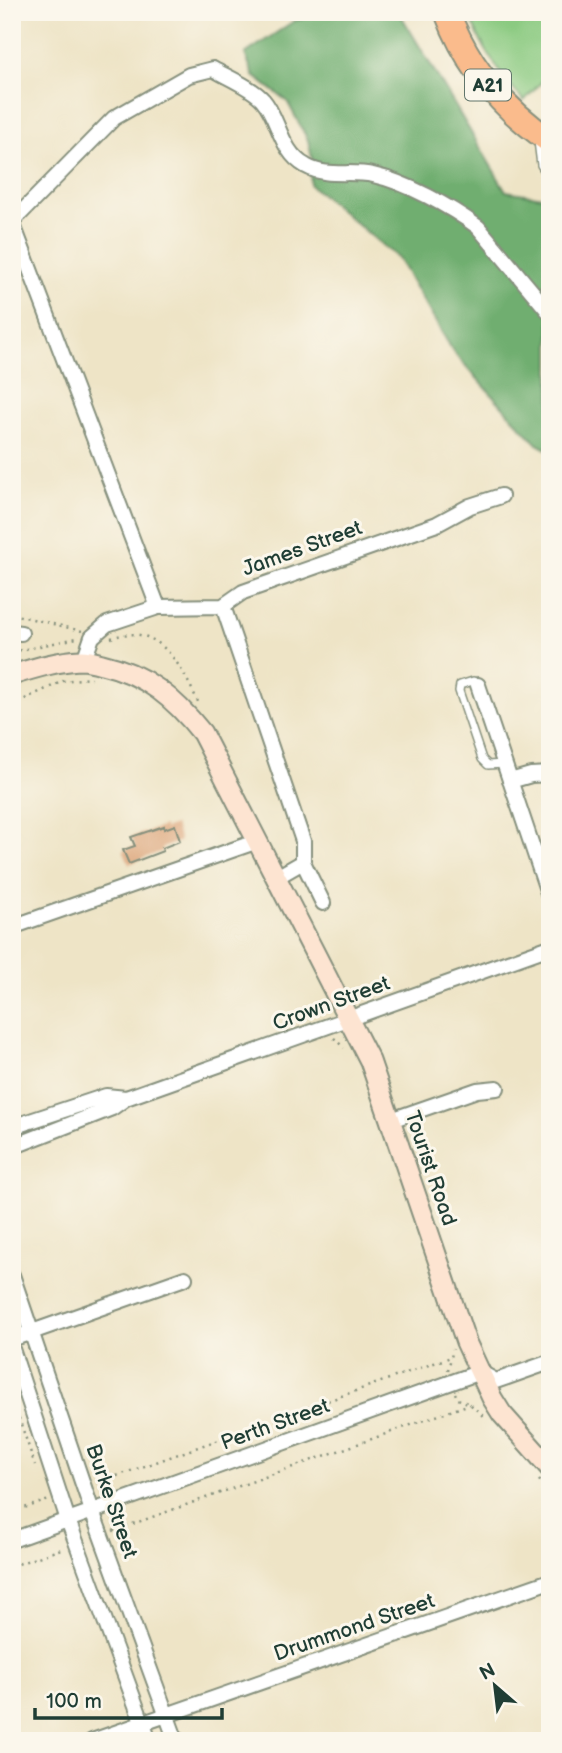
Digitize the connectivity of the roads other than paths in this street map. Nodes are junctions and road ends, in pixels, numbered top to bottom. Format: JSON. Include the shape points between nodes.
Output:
{"nodes":[{"id":1,"x":447,"y":12,"type":"edge"},
{"id":2,"x":544,"y":137,"type":"edge"},
{"id":3,"x":550,"y":179,"type":"edge"},
{"id":4,"x":12,"y":222,"type":"edge"},
{"id":5,"x":550,"y":313,"type":"edge"},
{"id":6,"x":501,"y":496,"type":"dead end"},
{"id":7,"x":223,"y":606,"type":"junction"},
{"id":8,"x":159,"y":607,"type":"junction"},
{"id":9,"x":84,"y":660,"type":"junction"},
{"id":10,"x":12,"y":675,"type":"edge"},
{"id":11,"x":478,"y":685,"type":"dead end"},
{"id":12,"x":550,"y":774,"type":"edge"},
{"id":13,"x":510,"y":782,"type":"junction"},
{"id":14,"x":258,"y":841,"type":"junction"},
{"id":15,"x":303,"y":862,"type":"junction"},
{"id":16,"x":277,"y":877,"type":"junction"},
{"id":17,"x":550,"y":899,"type":"edge"},
{"id":18,"x":323,"y":902,"type":"dead end"},
{"id":19,"x":12,"y":927,"type":"edge"},
{"id":20,"x":550,"y":947,"type":"edge"},
{"id":21,"x":350,"y":1019,"type":"junction"},
{"id":22,"x":497,"y":1088,"type":"dead end"},
{"id":23,"x":127,"y":1098,"type":"junction"},
{"id":24,"x":391,"y":1119,"type":"junction"},
{"id":25,"x":12,"y":1127,"type":"edge"},
{"id":26,"x":12,"y":1147,"type":"edge"},
{"id":27,"x":12,"y":1275,"type":"edge"},
{"id":28,"x":185,"y":1278,"type":"dead end"},
{"id":29,"x":33,"y":1332,"type":"junction"},
{"id":30,"x":12,"y":1339,"type":"edge"},
{"id":31,"x":12,"y":1349,"type":"edge"},
{"id":32,"x":550,"y":1362,"type":"edge"},
{"id":33,"x":480,"y":1372,"type":"junction"},
{"id":34,"x":550,"y":1468,"type":"edge"},
{"id":35,"x":92,"y":1511,"type":"junction"},
{"id":36,"x":68,"y":1520,"type":"junction"},
{"id":37,"x":12,"y":1540,"type":"edge"},
{"id":38,"x":550,"y":1581,"type":"edge"},
{"id":39,"x":166,"y":1714,"type":"junction"},
{"id":40,"x":143,"y":1723,"type":"junction"},
{"id":41,"x":92,"y":1741,"type":"edge"},
{"id":42,"x":149,"y":1741,"type":"edge"},
{"id":43,"x":176,"y":1741,"type":"edge"}],
"edges":[{"from":1,"to":2,"type":"highway","number":"A21","via":[[464,50],[486,82],[511,111]]},
{"from":2,"to":3,"type":"lane","via":[[539,158]]},
{"from":4,"to":5,"type":"street","via":[[114,118],[189,75],[213,69],[263,100],[288,149],[304,165],[326,174],[374,175],[421,193],[478,227]]},
{"from":4,"to":8,"type":"street"},
{"from":6,"to":7,"type":"street","name":"James Street","via":[[437,524],[243,592]]},
{"from":7,"to":8,"type":"street","name":"James Street"},
{"from":7,"to":15,"type":"street","via":[[303,841]]},
{"from":8,"to":9,"type":"street","name":"James Street","via":[[107,624],[92,637]]},
{"from":9,"to":10,"type":"street"},
{"from":9,"to":14,"type":"street","name":"Tourist Road","via":[[120,668],[155,685],[182,709],[202,733]]},
{"from":11,"to":13,"type":"street"},
{"from":12,"to":13,"type":"street"},
{"from":13,"to":17,"type":"street"},
{"from":14,"to":16,"type":"street","name":"Tourist Road"},
{"from":14,"to":19,"type":"street"},
{"from":15,"to":16,"type":"street"},
{"from":15,"to":18,"type":"street"},
{"from":16,"to":21,"type":"street","name":"Tourist Road"},
{"from":20,"to":21,"type":"street","name":"Crown Street"},
{"from":21,"to":23,"type":"street","name":"Crown Street"},
{"from":21,"to":24,"type":"street","name":"Tourist Road"},
{"from":22,"to":24,"type":"street","via":[[477,1090]]},
{"from":23,"to":25,"type":"street","name":"Crown Street","via":[[106,1096]]},
{"from":23,"to":26,"type":"street","name":"Crown Street","via":[[113,1108]]},
{"from":24,"to":33,"type":"street","name":"Tourist Road"},
{"from":27,"to":29,"type":"street","name":"Burke Street"},
{"from":28,"to":29,"type":"street"},
{"from":29,"to":30,"type":"street"},
{"from":29,"to":35,"type":"street","name":"Burke Street"},
{"from":31,"to":36,"type":"street"},
{"from":32,"to":33,"type":"street","name":"Perth Street","via":[[496,1381]]},
{"from":33,"to":34,"type":"street","name":"Tourist Road","via":[[502,1414]]},
{"from":33,"to":35,"type":"street","name":"Perth Street"},
{"from":35,"to":36,"type":"street","name":"Perth Street"},
{"from":35,"to":39,"type":"street","name":"Burke Street"},
{"from":36,"to":37,"type":"street","name":"Perth Street"},
{"from":36,"to":40,"type":"street"},
{"from":38,"to":39,"type":"street","name":"Drummond Street"},
{"from":39,"to":40,"type":"street","name":"Drummond Street"},
{"from":39,"to":43,"type":"street","name":"Burke Street"},
{"from":40,"to":41,"type":"street","name":"Drummond Street"},
{"from":40,"to":42,"type":"street"}]}
